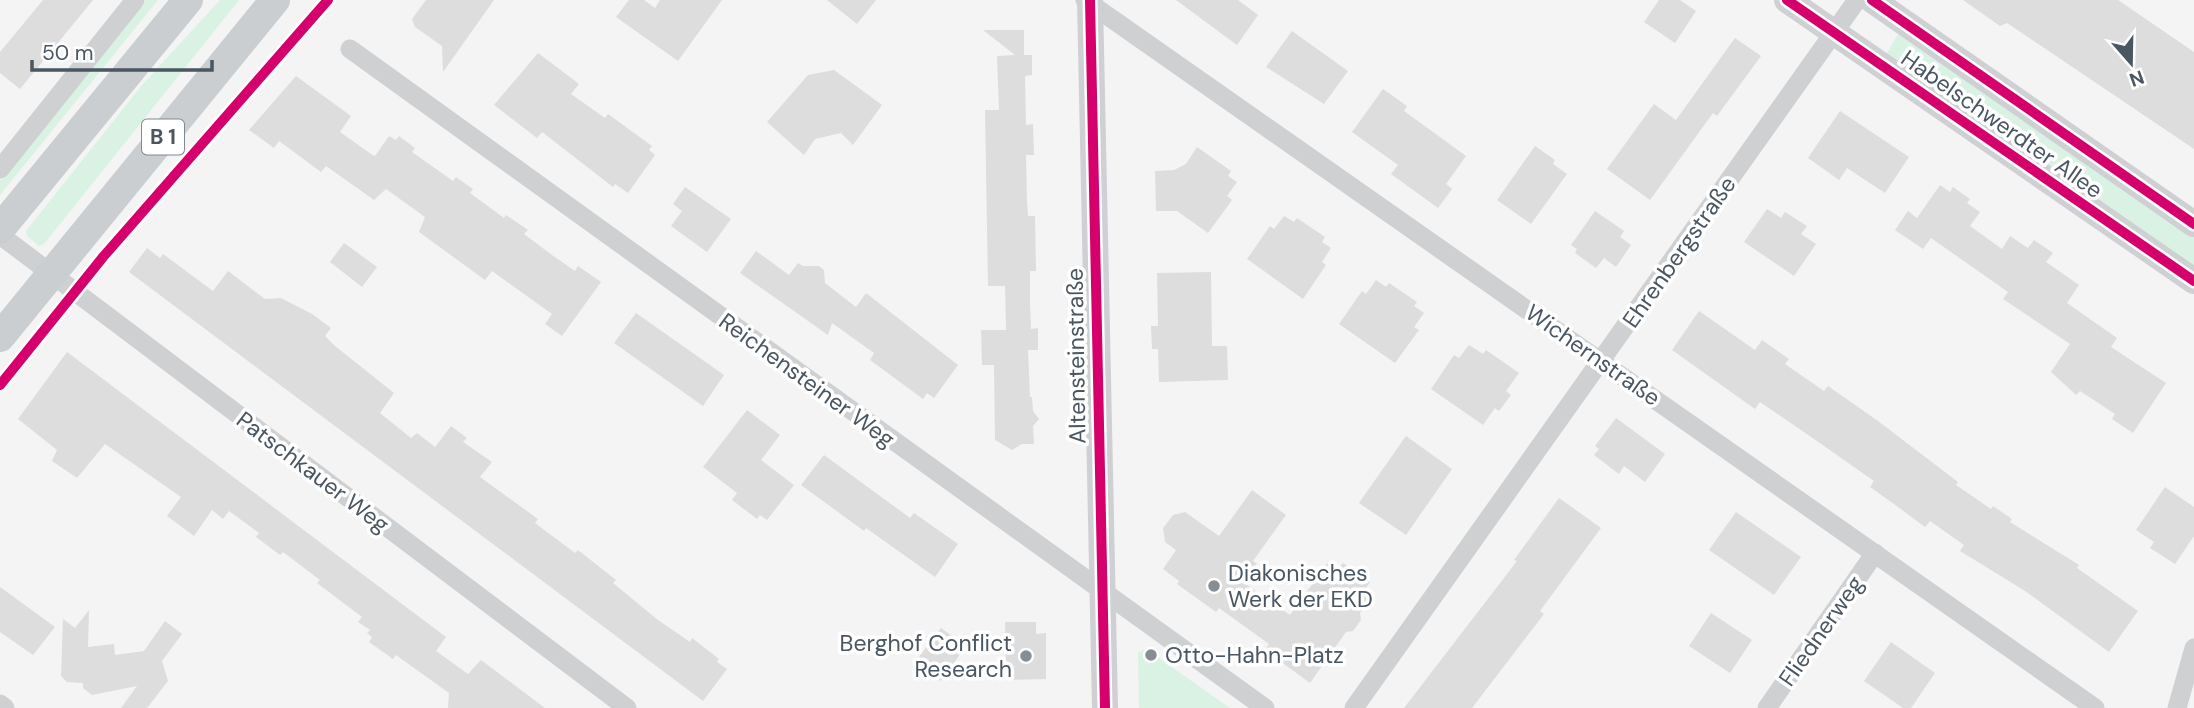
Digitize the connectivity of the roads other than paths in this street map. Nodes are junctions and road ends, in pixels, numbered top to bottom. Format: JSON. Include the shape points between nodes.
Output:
{"nodes":[{"id":1,"x":135,"y":0,"type":"edge"},
{"id":2,"x":188,"y":0,"type":"edge"},
{"id":3,"x":275,"y":0,"type":"edge"},
{"id":4,"x":1787,"y":0,"type":"edge"},
{"id":5,"x":1857,"y":0,"type":"edge"},
{"id":6,"x":1872,"y":0,"type":"edge"},
{"id":7,"x":1088,"y":1,"type":"edge"},
{"id":8,"x":1834,"y":33,"type":"junction"},
{"id":9,"x":350,"y":49,"type":"dead end"},
{"id":10,"x":0,"y":169,"type":"edge"},
{"id":11,"x":2194,"y":224,"type":"edge"},
{"id":12,"x":0,"y":229,"type":"edge"},
{"id":13,"x":0,"y":235,"type":"edge"},
{"id":14,"x":50,"y":274,"type":"junction"},
{"id":15,"x":2194,"y":281,"type":"edge"},
{"id":16,"x":0,"y":337,"type":"edge"},
{"id":17,"x":1601,"y":360,"type":"junction"},
{"id":18,"x":1875,"y":553,"type":"junction"},
{"id":19,"x":1102,"y":593,"type":"junction"},
{"id":20,"x":2194,"y":648,"type":"edge"},
{"id":21,"x":0,"y":704,"type":"edge"},
{"id":22,"x":5,"y":708,"type":"edge"},
{"id":23,"x":627,"y":708,"type":"edge"},
{"id":24,"x":1105,"y":708,"type":"edge"},
{"id":25,"x":1265,"y":708,"type":"edge"},
{"id":26,"x":1354,"y":708,"type":"edge"},
{"id":27,"x":1767,"y":708,"type":"edge"},
{"id":28,"x":2095,"y":708,"type":"edge"},
{"id":29,"x":2176,"y":708,"type":"edge"}],
"edges":[{"from":1,"to":10,"type":"street"},
{"from":2,"to":12,"type":"main road"},
{"from":3,"to":14,"type":"main road","number":"B 1"},
{"from":4,"to":8,"type":"main road","name":"Habelschwerdter Allee"},
{"from":5,"to":8,"type":"street","name":"Ehrenbergstraße"},
{"from":6,"to":11,"type":"main road","name":"Habelschwerdter Allee"},
{"from":7,"to":17,"type":"street","name":"Wichernstraße"},
{"from":7,"to":19,"type":"main road","name":"Altensteinstraße"},
{"from":8,"to":15,"type":"main road","name":"Habelschwerdter Allee"},
{"from":8,"to":17,"type":"street","name":"Ehrenbergstraße"},
{"from":9,"to":19,"type":"street","name":"Reichensteiner Weg"},
{"from":13,"to":14,"type":"street","name":"Patschkauer Weg"},
{"from":14,"to":16,"type":"main road","number":"B 1"},
{"from":14,"to":23,"type":"street","name":"Patschkauer Weg"},
{"from":17,"to":18,"type":"street","name":"Wichernstraße"},
{"from":17,"to":26,"type":"street","name":"Ehrenbergstraße"},
{"from":18,"to":27,"type":"street","name":"Fliednerweg"},
{"from":18,"to":28,"type":"street","name":"Wichernstraße"},
{"from":19,"to":24,"type":"main road","name":"Altensteinstraße"},
{"from":19,"to":25,"type":"street","name":"Reichensteiner Weg"},
{"from":20,"to":29,"type":"street"},
{"from":21,"to":22,"type":"street"}]}
